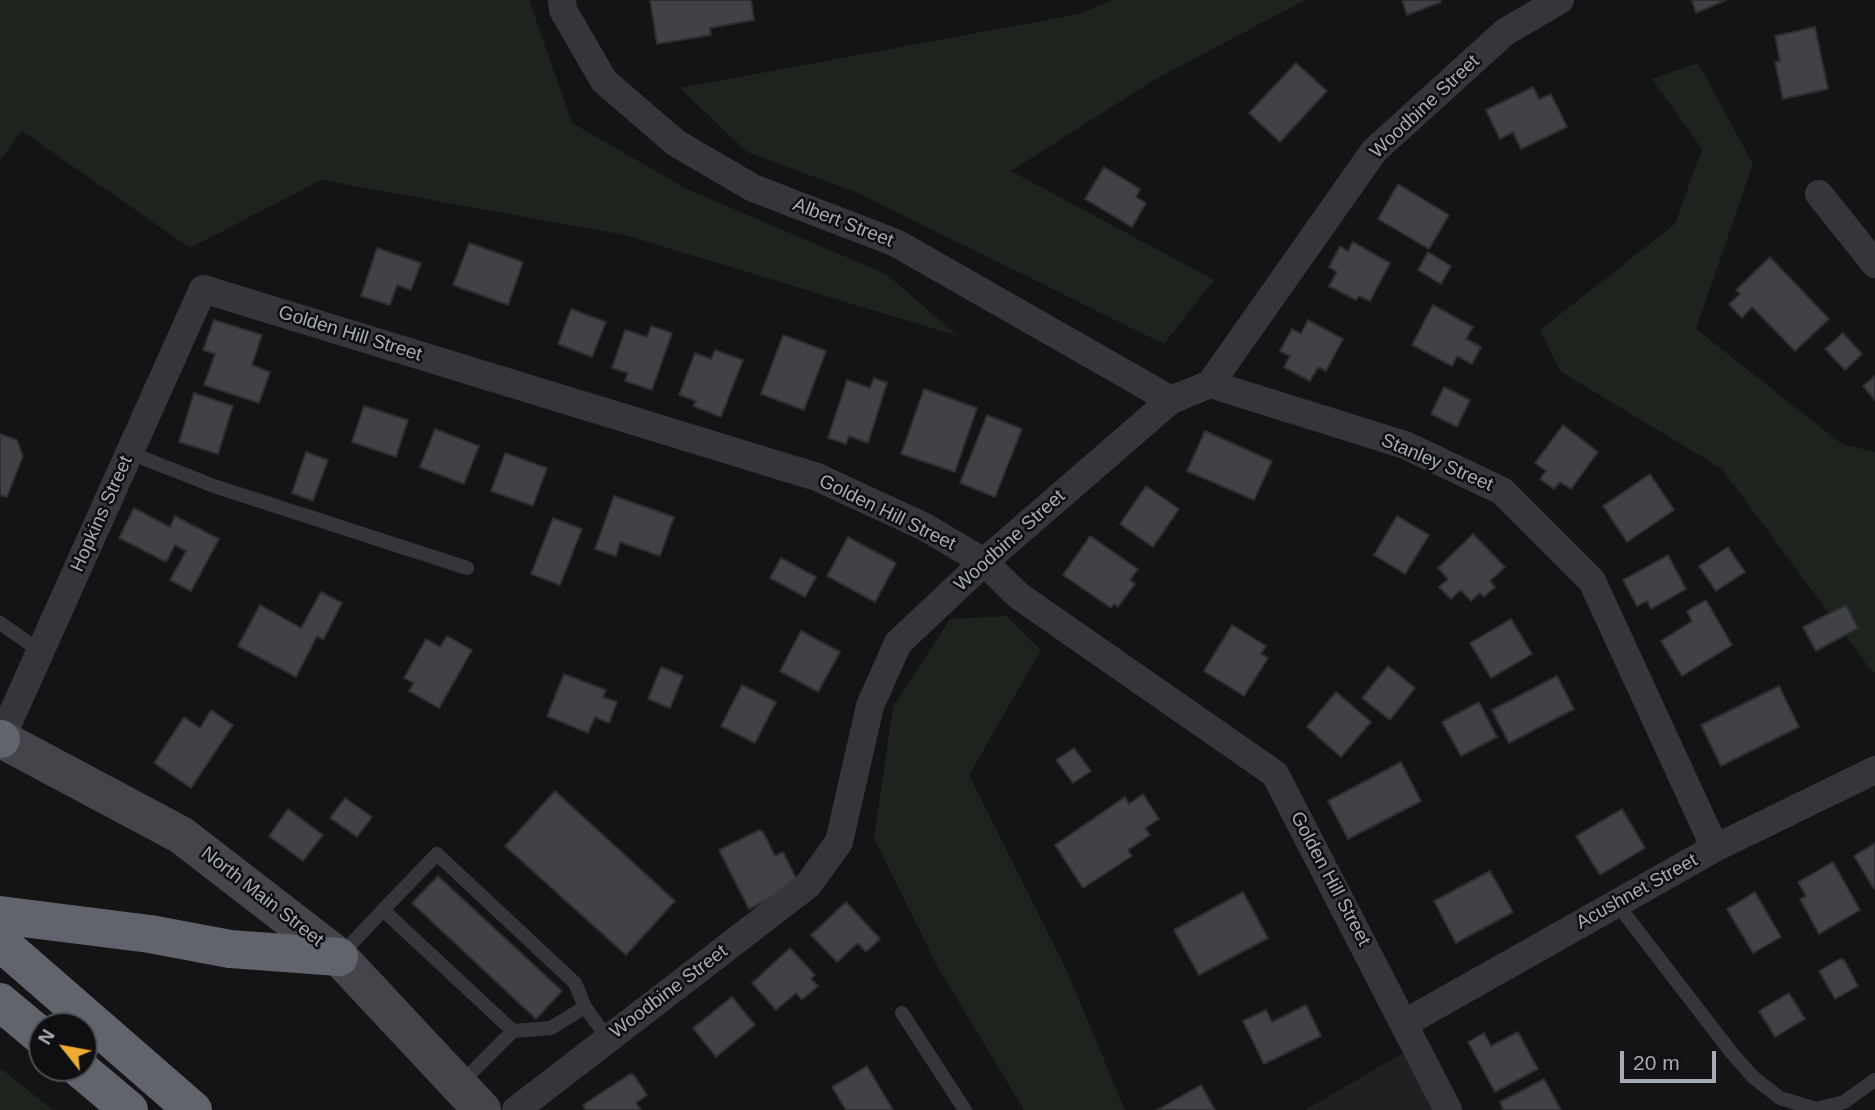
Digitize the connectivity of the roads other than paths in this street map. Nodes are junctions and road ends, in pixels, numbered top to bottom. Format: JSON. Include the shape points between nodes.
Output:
{"nodes":[{"id":1,"x":562,"y":0,"type":"edge"},
{"id":2,"x":1560,"y":0,"type":"edge"},
{"id":3,"x":1819,"y":194,"type":"dead end"},
{"id":4,"x":1875,"y":264,"type":"edge"},
{"id":5,"x":203,"y":289,"type":"joint"},
{"id":6,"x":1210,"y":384,"type":"junction"},
{"id":7,"x":1171,"y":400,"type":"junction"},
{"id":8,"x":130,"y":453,"type":"junction"},
{"id":9,"x":984,"y":562,"type":"junction"},
{"id":10,"x":467,"y":568,"type":"dead end"},
{"id":11,"x":0,"y":623,"type":"edge"},
{"id":12,"x":40,"y":651,"type":"junction"},
{"id":13,"x":0,"y":739,"type":"edge"},
{"id":14,"x":1875,"y":770,"type":"edge"},
{"id":15,"x":1715,"y":848,"type":"junction"},
{"id":16,"x":1617,"y":904,"type":"junction"},
{"id":17,"x":383,"y":910,"type":"junction"},
{"id":18,"x":0,"y":915,"type":"edge"},
{"id":19,"x":10,"y":949,"type":"edge"},
{"id":20,"x":340,"y":957,"type":"junction"},
{"id":21,"x":0,"y":1002,"type":"edge"},
{"id":22,"x":585,"y":1007,"type":"junction"},
{"id":23,"x":902,"y":1013,"type":"dead end"},
{"id":24,"x":1405,"y":1023,"type":"junction"},
{"id":25,"x":28,"y":1025,"type":"edge"},
{"id":26,"x":513,"y":1031,"type":"junction"},
{"id":27,"x":608,"y":1039,"type":"junction"},
{"id":28,"x":1875,"y":1080,"type":"edge"},
{"id":29,"x":96,"y":1082,"type":"edge"},
{"id":30,"x":470,"y":1097,"type":"edge"},
{"id":31,"x":1816,"y":1109,"type":"edge"},
{"id":32,"x":129,"y":1110,"type":"edge"},
{"id":33,"x":193,"y":1110,"type":"edge"},
{"id":34,"x":516,"y":1110,"type":"edge"},
{"id":35,"x":965,"y":1110,"type":"edge"},
{"id":36,"x":1448,"y":1110,"type":"edge"}],
"edges":[{"from":1,"to":7,"type":"street","name":"Albert Street","via":[[563,10],[604,80],[676,143],[753,188],[896,243]]},
{"from":2,"to":6,"type":"street","name":"Woodbine Street","via":[[1505,32],[1374,151]]},
{"from":3,"to":4,"type":"street"},
{"from":5,"to":8,"type":"street","name":"Hopkins Street"},
{"from":5,"to":9,"type":"street","name":"Golden Hill Street","via":[[817,477],[925,527]]},
{"from":6,"to":7,"type":"street","name":"Woodbine Street"},
{"from":6,"to":15,"type":"street","name":"Stanley Street","via":[[1405,445],[1502,491],[1592,581]]},
{"from":7,"to":9,"type":"street","name":"Woodbine Street"},
{"from":8,"to":10,"type":"lane","via":[[226,491]]},
{"from":8,"to":12,"type":"street","name":"Hopkins Street"},
{"from":9,"to":24,"type":"street","name":"Golden Hill Street","via":[[1019,596],[1275,774]]},
{"from":9,"to":27,"type":"street","name":"Woodbine Street","via":[[898,643],[870,706],[839,842],[808,885]]},
{"from":11,"to":12,"type":"lane"},
{"from":12,"to":13,"type":"street","name":"Hopkins Street"},
{"from":13,"to":20,"type":"main road","name":"North Main Street","via":[[181,835]]},
{"from":14,"to":15,"type":"street","name":"Acushnet Street"},
{"from":15,"to":16,"type":"street","name":"Acushnet Street"},
{"from":16,"to":24,"type":"street","name":"Acushnet Street"},
{"from":16,"to":31,"type":"lane","via":[[1753,1077],[1780,1098]]},
{"from":17,"to":20,"type":"lane"},
{"from":17,"to":22,"type":"lane","via":[[437,854],[575,983]]},
{"from":17,"to":26,"type":"lane"},
{"from":18,"to":20,"type":"highway","via":[[230,949]]},
{"from":19,"to":33,"type":"highway"},
{"from":20,"to":30,"type":"main road","name":"North Main Street"},
{"from":21,"to":25,"type":"highway"},
{"from":22,"to":26,"type":"lane","via":[[551,1028]]},
{"from":22,"to":27,"type":"lane"},
{"from":23,"to":35,"type":"lane"},
{"from":24,"to":36,"type":"street","name":"Golden Hill Street"},
{"from":26,"to":30,"type":"lane"},
{"from":27,"to":34,"type":"street","name":"Woodbine Street"},
{"from":28,"to":31,"type":"lane","via":[[1844,1102]]},
{"from":29,"to":32,"type":"highway"}]}
